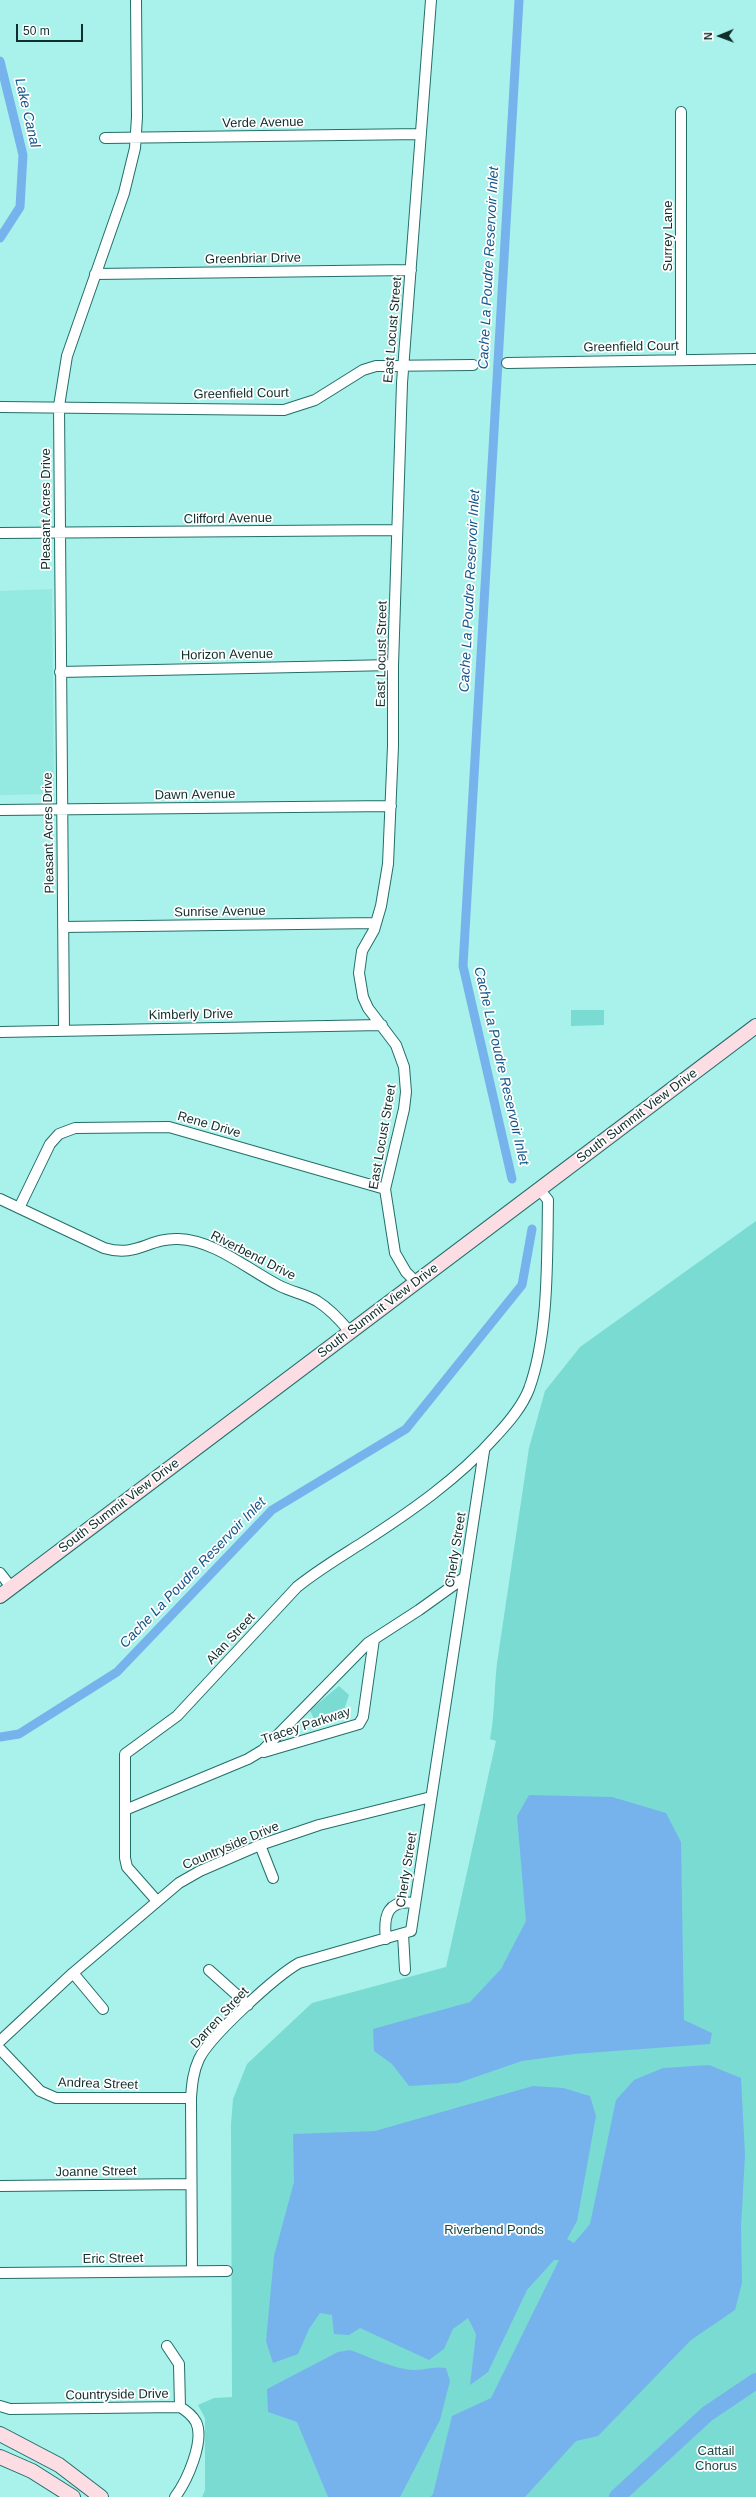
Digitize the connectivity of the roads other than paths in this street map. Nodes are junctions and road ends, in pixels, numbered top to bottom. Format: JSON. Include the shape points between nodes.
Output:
{"nodes":[{"id":1,"x":136,"y":0,"type":"edge"},
{"id":2,"x":431,"y":0,"type":"edge"},
{"id":3,"x":681,"y":112,"type":"dead end"},
{"id":4,"x":422,"y":134,"type":"junction"},
{"id":5,"x":105,"y":138,"type":"dead end"},
{"id":6,"x":136,"y":138,"type":"junction"},
{"id":7,"x":411,"y":270,"type":"junction"},
{"id":8,"x":94,"y":274,"type":"junction"},
{"id":9,"x":756,"y":359,"type":"edge"},
{"id":10,"x":681,"y":360,"type":"junction"},
{"id":11,"x":507,"y":363,"type":"dead end"},
{"id":12,"x":473,"y":365,"type":"dead end"},
{"id":13,"x":403,"y":366,"type":"junction"},
{"id":14,"x":59,"y":406,"type":"junction"},
{"id":15,"x":0,"y":407,"type":"edge"},
{"id":16,"x":397,"y":530,"type":"junction"},
{"id":17,"x":0,"y":533,"type":"edge"},
{"id":18,"x":59,"y":534,"type":"junction"},
{"id":19,"x":394,"y":665,"type":"junction"},
{"id":20,"x":60,"y":672,"type":"junction"},
{"id":21,"x":391,"y":806,"type":"junction"},
{"id":22,"x":0,"y":810,"type":"edge"},
{"id":23,"x":62,"y":810,"type":"junction"},
{"id":24,"x":376,"y":923,"type":"junction"},
{"id":25,"x":63,"y":927,"type":"junction"},
{"id":26,"x":382,"y":1025,"type":"junction"},
{"id":27,"x":756,"y":1026,"type":"edge"},
{"id":28,"x":64,"y":1030,"type":"junction"},
{"id":29,"x":0,"y":1032,"type":"edge"},
{"id":30,"x":384,"y":1189,"type":"junction"},
{"id":31,"x":539,"y":1189,"type":"junction"},
{"id":32,"x":0,"y":1199,"type":"edge"},
{"id":33,"x":19,"y":1208,"type":"junction"},
{"id":34,"x":416,"y":1282,"type":"junction"},
{"id":35,"x":350,"y":1332,"type":"junction"},
{"id":36,"x":484,"y":1450,"type":"junction"},
{"id":37,"x":0,"y":1573,"type":"edge"},
{"id":38,"x":465,"y":1576,"type":"junction"},
{"id":39,"x":5,"y":1591,"type":"edge"},
{"id":40,"x":374,"y":1639,"type":"junction"},
{"id":41,"x":248,"y":1759,"type":"junction"},
{"id":42,"x":431,"y":1797,"type":"junction"},
{"id":43,"x":125,"y":1810,"type":"junction"},
{"id":44,"x":260,"y":1845,"type":"junction"},
{"id":45,"x":273,"y":1878,"type":"dead end"},
{"id":46,"x":157,"y":1901,"type":"junction"},
{"id":47,"x":415,"y":1902,"type":"junction"},
{"id":48,"x":407,"y":1932,"type":"junction"},
{"id":49,"x":386,"y":1939,"type":"junction"},
{"id":50,"x":209,"y":1970,"type":"dead end"},
{"id":51,"x":405,"y":1970,"type":"dead end"},
{"id":52,"x":73,"y":1973,"type":"junction"},
{"id":53,"x":248,"y":2005,"type":"junction"},
{"id":54,"x":103,"y":2009,"type":"dead end"},
{"id":55,"x":0,"y":2041,"type":"edge"},
{"id":56,"x":0,"y":2049,"type":"edge"},
{"id":57,"x":191,"y":2098,"type":"junction"},
{"id":58,"x":191,"y":2184,"type":"junction"},
{"id":59,"x":0,"y":2186,"type":"edge"},
{"id":60,"x":227,"y":2270,"type":"dead end"},
{"id":61,"x":192,"y":2271,"type":"junction"},
{"id":62,"x":0,"y":2273,"type":"edge"},
{"id":63,"x":167,"y":2346,"type":"dead end"},
{"id":64,"x":0,"y":2406,"type":"edge"},
{"id":65,"x":180,"y":2407,"type":"junction"},
{"id":66,"x":0,"y":2434,"type":"edge"},
{"id":67,"x":0,"y":2457,"type":"edge"},
{"id":68,"x":73,"y":2497,"type":"edge"},
{"id":69,"x":100,"y":2497,"type":"edge"},
{"id":70,"x":175,"y":2497,"type":"edge"}],
"edges":[{"from":1,"to":6,"type":"street","name":"Pleasant Acres Drive"},
{"from":2,"to":4,"type":"street","name":"East Locust Street"},
{"from":3,"to":10,"type":"street","name":"Surrey Lane"},
{"from":4,"to":6,"type":"street","name":"Verde Avenue"},
{"from":4,"to":7,"type":"street","name":"East Locust Street"},
{"from":5,"to":6,"type":"street","name":"Verde Avenue"},
{"from":6,"to":8,"type":"street","name":"Pleasant Acres Drive","via":[[124,193]]},
{"from":7,"to":8,"type":"street","name":"Greenbriar Drive"},
{"from":7,"to":13,"type":"street","name":"East Locust Street"},
{"from":8,"to":14,"type":"street","name":"Pleasant Acres Drive","via":[[67,356]]},
{"from":9,"to":10,"type":"street","name":"Greenfield Court"},
{"from":10,"to":11,"type":"street","name":"Greenfield Court"},
{"from":12,"to":13,"type":"street","name":"Greenfield Court"},
{"from":13,"to":14,"type":"street","name":"Greenfield Court","via":[[376,366],[363,370],[315,400],[284,410]]},
{"from":13,"to":16,"type":"street","name":"East Locust Street"},
{"from":14,"to":15,"type":"street","name":"Greenfield Court"},
{"from":14,"to":18,"type":"street","name":"Pleasant Acres Drive"},
{"from":16,"to":18,"type":"street","name":"Clifford Avenue"},
{"from":16,"to":19,"type":"street","name":"East Locust Street"},
{"from":17,"to":18,"type":"street","name":"Clifford Avenue"},
{"from":18,"to":20,"type":"street","name":"Pleasant Acres Drive"},
{"from":19,"to":20,"type":"street","name":"Horizon Avenue"},
{"from":19,"to":21,"type":"street","name":"East Locust Street"},
{"from":20,"to":23,"type":"street","name":"Pleasant Acres Drive"},
{"from":21,"to":23,"type":"street","name":"Dawn Avenue"},
{"from":21,"to":24,"type":"street","name":"East Locust Street","via":[[386,885]]},
{"from":22,"to":23,"type":"street","name":"Dawn Avenue"},
{"from":23,"to":25,"type":"street","name":"Pleasant Acres Drive"},
{"from":24,"to":25,"type":"street","name":"Sunrise Avenue"},
{"from":24,"to":26,"type":"street","name":"East Locust Street","via":[[362,951],[359,973],[363,997],[368,1008]]},
{"from":25,"to":28,"type":"street","name":"Pleasant Acres Drive"},
{"from":26,"to":28,"type":"street","name":"Kimberly Drive"},
{"from":26,"to":30,"type":"street","name":"East Locust Street","via":[[401,1057],[406,1092]]},
{"from":27,"to":31,"type":"street","name":"South Summit View Drive"},
{"from":28,"to":29,"type":"street","name":"Kimberly Drive"},
{"from":30,"to":33,"type":"street","name":"Rene Drive","via":[[169,1127],[75,1128],[59,1134],[50,1144]]},
{"from":30,"to":34,"type":"street","name":"East Locust Street","via":[[395,1253],[406,1272]]},
{"from":31,"to":34,"type":"street","name":"South Summit View Drive"},
{"from":31,"to":36,"type":"street","via":[[548,1200],[548,1266],[537,1355],[529,1389],[514,1416]]},
{"from":32,"to":33,"type":"street","name":"Riverbend Drive"},
{"from":33,"to":35,"type":"street","name":"Riverbend Drive","via":[[115,1251],[132,1251],[164,1240],[198,1242],[280,1286],[317,1301],[330,1310]]},
{"from":34,"to":35,"type":"street","name":"South Summit View Drive"},
{"from":35,"to":39,"type":"street","name":"South Summit View Drive"},
{"from":36,"to":38,"type":"street","name":"Cherly Street"},
{"from":36,"to":43,"type":"street","name":"Alan Street","via":[[448,1484],[361,1544],[315,1572],[297,1587],[176,1716],[125,1754]]},
{"from":37,"to":39,"type":"street"},
{"from":38,"to":40,"type":"street","name":"Tracey Parkway"},
{"from":38,"to":42,"type":"street","name":"Cherly Street"},
{"from":40,"to":41,"type":"street","name":"Tracey Parkway","via":[[352,1658],[275,1739]]},
{"from":40,"to":41,"type":"street","name":"Tracey Parkway","via":[[363,1717],[359,1724],[275,1748]]},
{"from":41,"to":43,"type":"street","name":"Tracey Parkway"},
{"from":42,"to":44,"type":"street","name":"Countryside Drive","via":[[319,1825]]},
{"from":42,"to":47,"type":"street","name":"Cherly Street"},
{"from":43,"to":46,"type":"street","name":"Alan Street","via":[[127,1867]]},
{"from":44,"to":45,"type":"street"},
{"from":44,"to":46,"type":"street","name":"Countryside Drive","via":[[195,1874]]},
{"from":46,"to":52,"type":"street","name":"Countryside Drive"},
{"from":47,"to":48,"type":"street","name":"Cherly Street"},
{"from":47,"to":49,"type":"street","via":[[405,1901],[392,1907],[385,1919]]},
{"from":48,"to":49,"type":"street","name":"Darren Street"},
{"from":48,"to":51,"type":"street","name":"Cherly Street"},
{"from":49,"to":53,"type":"street","name":"Darren Street","via":[[299,1963],[284,1971]]},
{"from":50,"to":53,"type":"street"},
{"from":52,"to":54,"type":"street"},
{"from":52,"to":55,"type":"street","name":"Countryside Drive"},
{"from":53,"to":57,"type":"street","name":"Darren Street","via":[[199,2058],[192,2077]]},
{"from":56,"to":57,"type":"street","name":"Andrea Street","via":[[40,2091],[56,2098]]},
{"from":57,"to":58,"type":"street","name":"Darren Street"},
{"from":58,"to":59,"type":"street","name":"Joanne Street"},
{"from":58,"to":61,"type":"street","name":"Darren Street"},
{"from":60,"to":61,"type":"street","name":"Eric Street"},
{"from":61,"to":62,"type":"street","name":"Eric Street"},
{"from":63,"to":65,"type":"street","via":[[179,2364]]},
{"from":64,"to":65,"type":"street","name":"Countryside Drive","via":[[10,2409]]},
{"from":65,"to":70,"type":"street","name":"Countryside Drive","via":[[191,2414],[197,2423],[197,2438],[192,2467]]},
{"from":66,"to":69,"type":"street","via":[[59,2465]]},
{"from":67,"to":68,"type":"street","via":[[32,2472]]}]}
